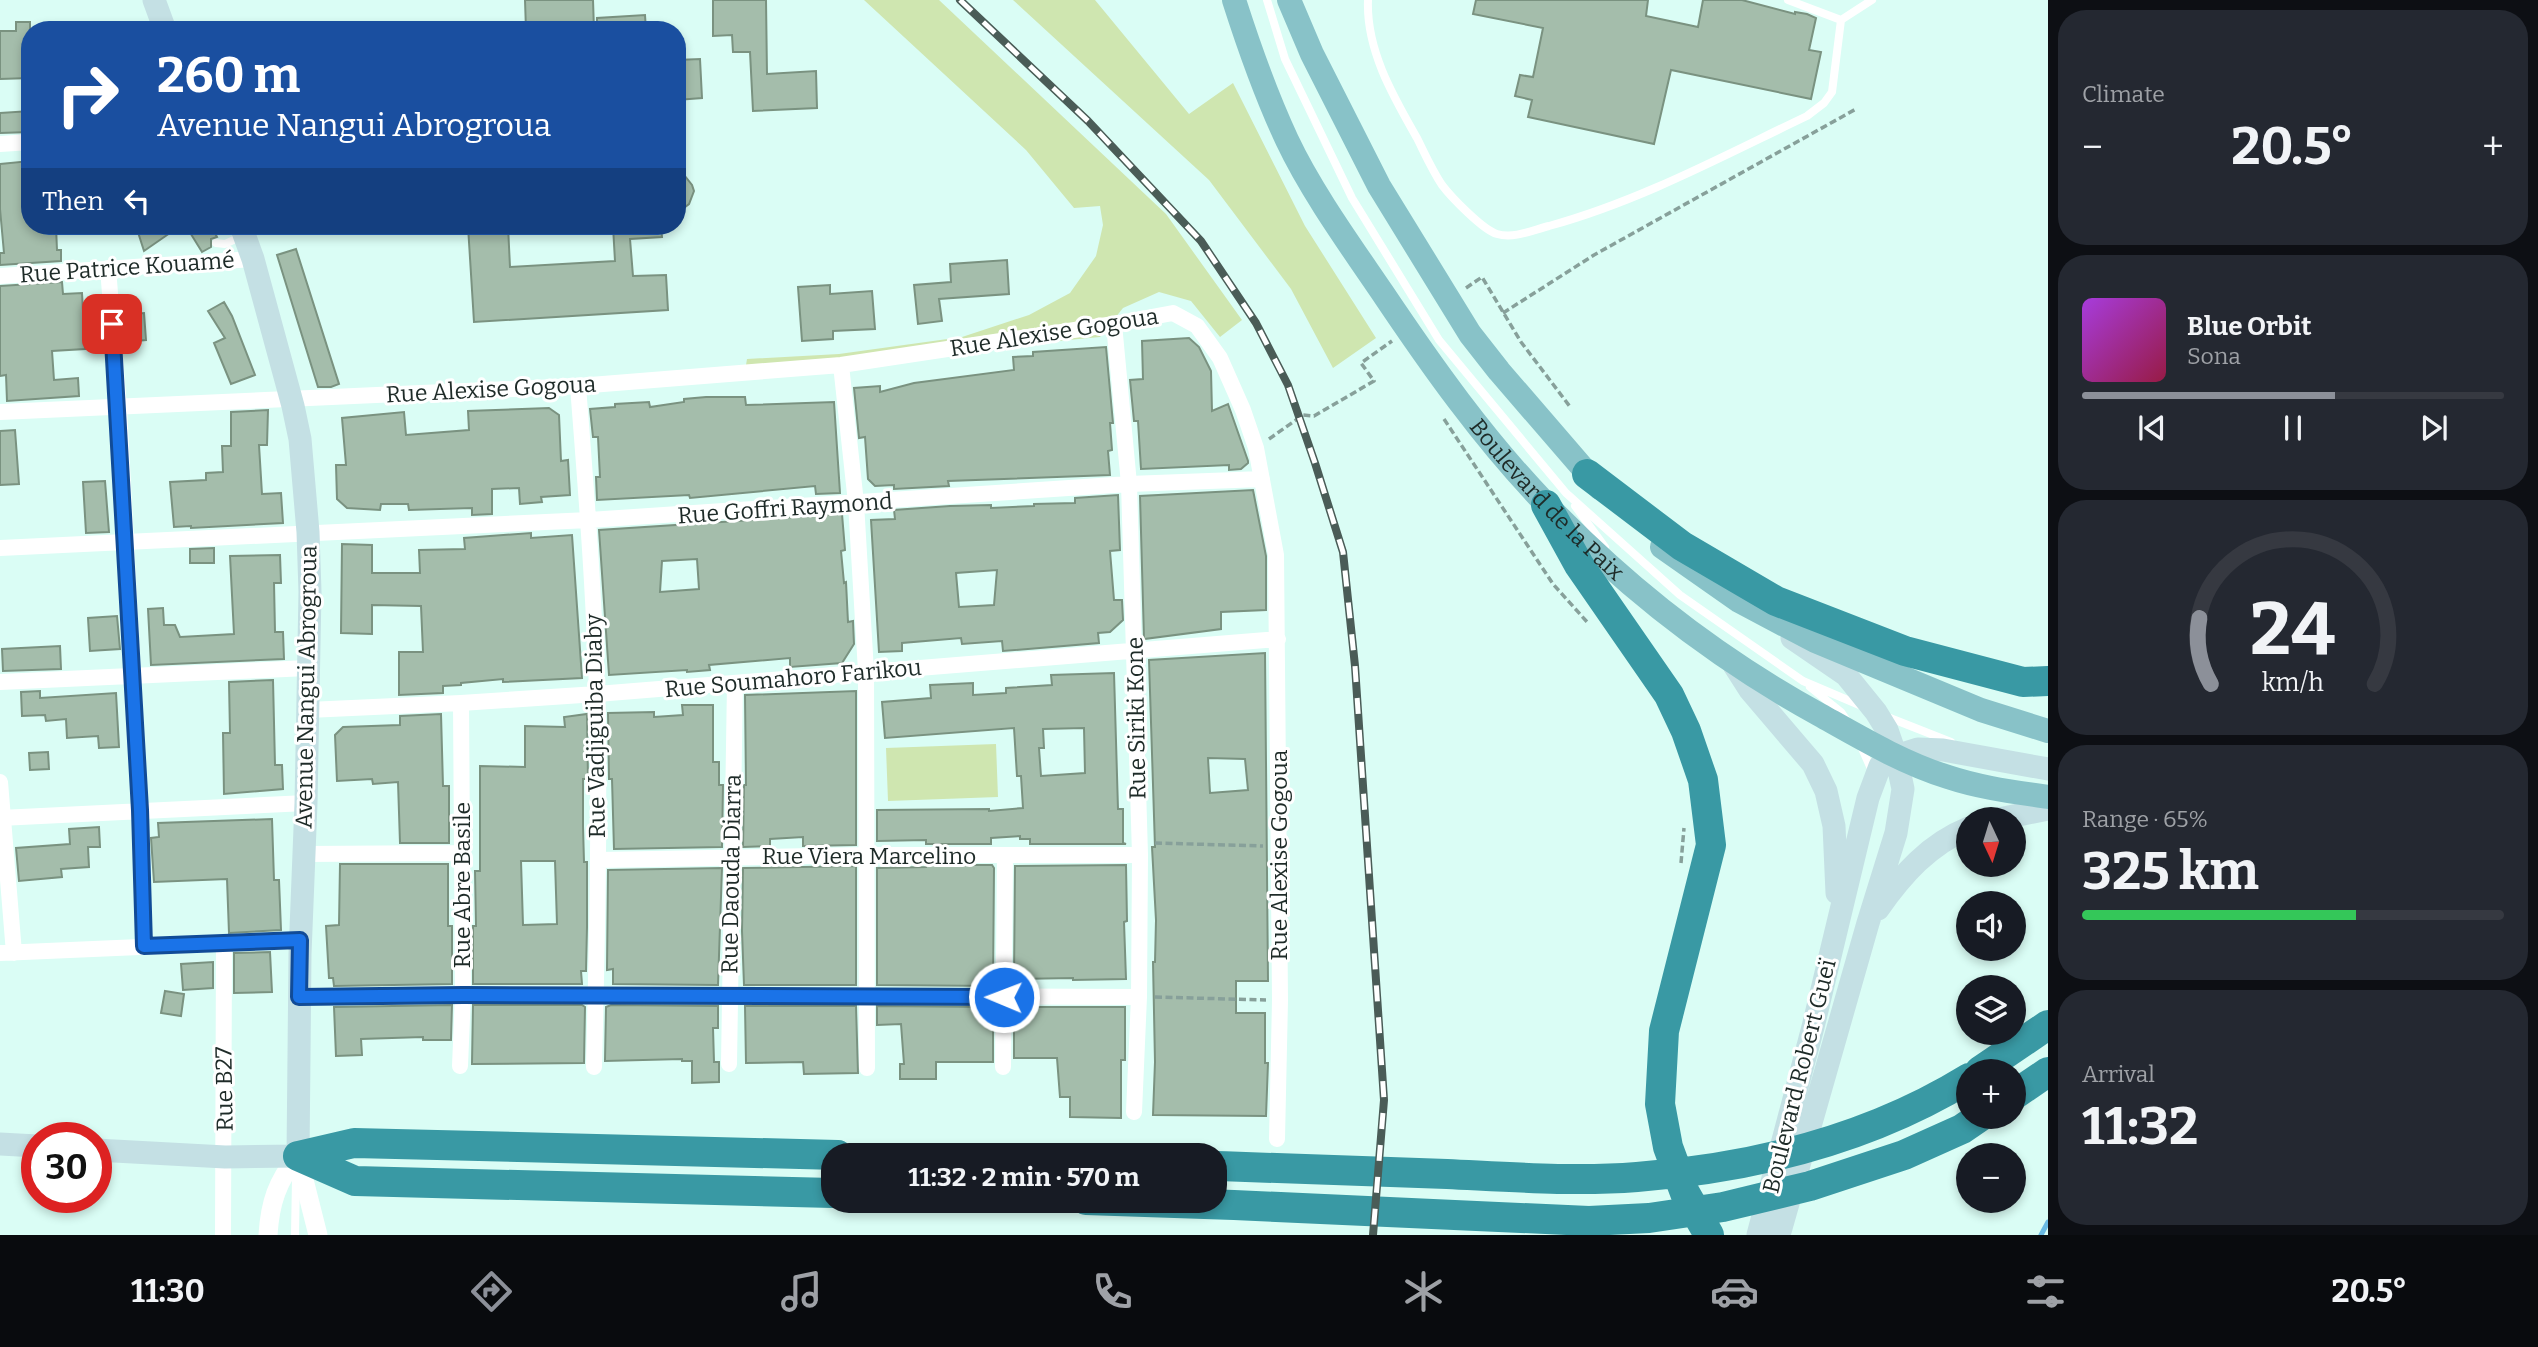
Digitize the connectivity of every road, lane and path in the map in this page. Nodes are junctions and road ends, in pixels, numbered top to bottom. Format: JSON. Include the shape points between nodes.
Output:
{"nodes":[{"id":1,"x":153,"y":0,"type":"edge"},
{"id":2,"x":1234,"y":0,"type":"edge"},
{"id":3,"x":1267,"y":0,"type":"edge"},
{"id":4,"x":1289,"y":0,"type":"edge"},
{"id":5,"x":1368,"y":0,"type":"edge"},
{"id":6,"x":1788,"y":0,"type":"edge"},
{"id":7,"x":1872,"y":0,"type":"edge"},
{"id":8,"x":1841,"y":20,"type":"junction"},
{"id":9,"x":161,"y":21,"type":"edge"},
{"id":10,"x":1856,"y":109,"type":"dead end"},
{"id":11,"x":21,"y":143,"type":"edge"},
{"id":12,"x":0,"y":144,"type":"edge"},
{"id":13,"x":237,"y":235,"type":"edge"},
{"id":14,"x":244,"y":235,"type":"edge"},
{"id":15,"x":216,"y":243,"type":"dead end"},
{"id":16,"x":253,"y":259,"type":"junction"},
{"id":17,"x":108,"y":268,"type":"junction"},
{"id":18,"x":0,"y":276,"type":"edge"},
{"id":19,"x":1482,"y":276,"type":"dead end"},
{"id":20,"x":1503,"y":313,"type":"junction"},
{"id":21,"x":1114,"y":324,"type":"junction"},
{"id":22,"x":1361,"y":363,"type":"dead end"},
{"id":23,"x":841,"y":365,"type":"junction"},
{"id":24,"x":578,"y":386,"type":"junction"},
{"id":25,"x":291,"y":400,"type":"junction"},
{"id":26,"x":119,"y":408,"type":"junction"},
{"id":27,"x":1571,"y":408,"type":"dead end"},
{"id":28,"x":0,"y":412,"type":"edge"},
{"id":29,"x":1444,"y":419,"type":"dead end"},
{"id":30,"x":1256,"y":448,"type":"junction"},
{"id":31,"x":1262,"y":479,"type":"junction"},
{"id":32,"x":1129,"y":484,"type":"junction"},
{"id":33,"x":1566,"y":490,"type":"junction"},
{"id":34,"x":856,"y":503,"type":"junction"},
{"id":35,"x":589,"y":520,"type":"junction"},
{"id":36,"x":308,"y":532,"type":"junction"},
{"id":37,"x":126,"y":543,"type":"junction"},
{"id":38,"x":0,"y":548,"type":"edge"},
{"id":39,"x":1740,"y":601,"type":"junction"},
{"id":40,"x":1592,"y":628,"type":"dead end"},
{"id":41,"x":1278,"y":639,"type":"junction"},
{"id":42,"x":1134,"y":651,"type":"junction"},
{"id":43,"x":1734,"y":665,"type":"junction"},
{"id":44,"x":307,"y":667,"type":"junction"},
{"id":45,"x":866,"y":671,"type":"junction"},
{"id":46,"x":132,"y":677,"type":"junction"},
{"id":47,"x":1803,"y":681,"type":"junction"},
{"id":48,"x":2048,"y":681,"type":"edge"},
{"id":49,"x":0,"y":682,"type":"edge"},
{"id":50,"x":735,"y":683,"type":"junction"},
{"id":51,"x":597,"y":694,"type":"junction"},
{"id":52,"x":461,"y":703,"type":"junction"},
{"id":53,"x":308,"y":710,"type":"junction"},
{"id":54,"x":1876,"y":712,"type":"junction"},
{"id":55,"x":2048,"y":731,"type":"edge"},
{"id":56,"x":1856,"y":734,"type":"junction"},
{"id":57,"x":1896,"y":756,"type":"junction"},
{"id":58,"x":1982,"y":757,"type":"junction"},
{"id":59,"x":2048,"y":769,"type":"edge"},
{"id":60,"x":1874,"y":777,"type":"junction"},
{"id":61,"x":0,"y":782,"type":"edge"},
{"id":62,"x":2048,"y":797,"type":"edge"},
{"id":63,"x":306,"y":803,"type":"junction"},
{"id":64,"x":2048,"y":809,"type":"edge"},
{"id":65,"x":140,"y":810,"type":"junction"},
{"id":66,"x":2026,"y":813,"type":"edge"},
{"id":67,"x":1,"y":818,"type":"edge"},
{"id":68,"x":1684,"y":827,"type":"dead end"},
{"id":69,"x":1956,"y":834,"type":"edge"},
{"id":70,"x":1280,"y":846,"type":"junction"},
{"id":71,"x":1139,"y":849,"type":"junction"},
{"id":72,"x":462,"y":853,"type":"junction"},
{"id":73,"x":304,"y":854,"type":"junction"},
{"id":74,"x":866,"y":855,"type":"junction"},
{"id":75,"x":1005,"y":855,"type":"junction"},
{"id":76,"x":730,"y":857,"type":"junction"},
{"id":77,"x":598,"y":860,"type":"junction"},
{"id":78,"x":1678,"y":874,"type":"dead end"},
{"id":79,"x":1839,"y":917,"type":"junction"},
{"id":80,"x":1868,"y":923,"type":"junction"},
{"id":81,"x":144,"y":940,"type":"junction"},
{"id":82,"x":300,"y":940,"type":"junction"},
{"id":83,"x":223,"y":942,"type":"junction"},
{"id":84,"x":7,"y":953,"type":"edge"},
{"id":85,"x":463,"y":995,"type":"junction"},
{"id":86,"x":730,"y":995,"type":"junction"},
{"id":87,"x":868,"y":995,"type":"junction"},
{"id":88,"x":596,"y":996,"type":"junction"},
{"id":89,"x":299,"y":997,"type":"junction"},
{"id":90,"x":1004,"y":997,"type":"junction"},
{"id":91,"x":1139,"y":997,"type":"junction"},
{"id":92,"x":1280,"y":1000,"type":"junction"},
{"id":93,"x":2048,"y":1025,"type":"edge"},
{"id":94,"x":1998,"y":1059,"type":"edge"},
{"id":95,"x":729,"y":1064,"type":"dead end"},
{"id":96,"x":460,"y":1066,"type":"dead end"},
{"id":97,"x":594,"y":1067,"type":"dead end"},
{"id":98,"x":1003,"y":1067,"type":"dead end"},
{"id":99,"x":867,"y":1068,"type":"dead end"},
{"id":100,"x":2048,"y":1072,"type":"edge"},
{"id":101,"x":1956,"y":1085,"type":"edge"},
{"id":102,"x":2026,"y":1087,"type":"edge"},
{"id":103,"x":1135,"y":1112,"type":"dead end"},
{"id":104,"x":1962,"y":1129,"type":"edge"},
{"id":105,"x":1277,"y":1139,"type":"dead end"},
{"id":106,"x":0,"y":1144,"type":"edge"},
{"id":107,"x":21,"y":1145,"type":"edge"},
{"id":108,"x":112,"y":1151,"type":"edge"},
{"id":109,"x":821,"y":1155,"type":"edge"},
{"id":110,"x":298,"y":1156,"type":"junction"},
{"id":111,"x":225,"y":1157,"type":"junction"},
{"id":112,"x":1227,"y":1167,"type":"edge"},
{"id":113,"x":821,"y":1194,"type":"edge"},
{"id":114,"x":1227,"y":1205,"type":"edge"},
{"id":115,"x":223,"y":1235,"type":"edge"},
{"id":116,"x":268,"y":1235,"type":"edge"},
{"id":117,"x":295,"y":1235,"type":"edge"},
{"id":118,"x":318,"y":1235,"type":"edge"},
{"id":119,"x":1709,"y":1235,"type":"edge"},
{"id":120,"x":1758,"y":1235,"type":"edge"},
{"id":121,"x":1779,"y":1235,"type":"edge"}],
"edges":[{"from":1,"to":9,"type":"main road"},
{"from":2,"to":33,"type":"main road","name":"Boulevard de la Paix","via":[[1287,141],[1336,225],[1424,353],[1504,457]]},
{"from":3,"to":33,"type":"lane","name":"Boulevard de la Paix","via":[[1285,59],[1352,198],[1439,340]]},
{"from":4,"to":33,"type":"main road","name":"Boulevard de la Paix","via":[[1379,186],[1470,334],[1499,371]]},
{"from":5,"to":8,"type":"lane","via":[[1373,48],[1443,186],[1496,234],[1514,236],[1652,190],[1808,116],[1832,92]]},
{"from":6,"to":8,"type":"lane"},
{"from":7,"to":8,"type":"lane"},
{"from":10,"to":20,"type":"path","via":[[1594,255]]},
{"from":11,"to":12,"type":"street"},
{"from":13,"to":15,"type":"lane","via":[[225,244]]},
{"from":14,"to":16,"type":"main road","name":"Avenue Nangui Abrogroua"},
{"from":16,"to":17,"type":"street","name":"Rue Patrice Kouamé"},
{"from":16,"to":25,"type":"main road","name":"Avenue Nangui Abrogroua"},
{"from":17,"to":18,"type":"street","name":"Rue Patrice Kouamé"},
{"from":17,"to":26,"type":"street"},
{"from":19,"to":20,"type":"path"},
{"from":20,"to":27,"type":"path"},
{"from":21,"to":23,"type":"street","name":"Rue Alexise Gogoua"},
{"from":21,"to":30,"type":"street","name":"Rue Alexise Gogoua","via":[[1173,313],[1197,326],[1225,367]]},
{"from":21,"to":32,"type":"street","name":"Rue Siriki Kone"},
{"from":22,"to":30,"type":"path","via":[[1374,381],[1314,416],[1303,415]]},
{"from":23,"to":24,"type":"street","name":"Rue Alexise Gogoua"},
{"from":23,"to":34,"type":"street"},
{"from":24,"to":25,"type":"street","name":"Rue Alexise Gogoua"},
{"from":24,"to":35,"type":"street","name":"Rue Vadjiguiba Diaby"},
{"from":25,"to":26,"type":"street","name":"Rue Alexise Gogoua"},
{"from":25,"to":36,"type":"main road","name":"Avenue Nangui Abrogroua","via":[[300,439]]},
{"from":26,"to":28,"type":"street","name":"Rue Alexise Gogoua"},
{"from":26,"to":37,"type":"street"},
{"from":29,"to":40,"type":"path","via":[[1553,584]]},
{"from":30,"to":31,"type":"street","name":"Rue Alexise Gogoua"},
{"from":31,"to":32,"type":"street","name":"Rue Goffri Raymond"},
{"from":31,"to":41,"type":"street","name":"Rue Alexise Gogoua","via":[[1276,555]]},
{"from":32,"to":34,"type":"street","name":"Rue Goffri Raymond"},
{"from":32,"to":42,"type":"street","name":"Rue Siriki Kone"},
{"from":33,"to":39,"type":"main road","name":"Boulevard de la Paix","via":[[1633,523],[1683,564]]},
{"from":33,"to":43,"type":"main road","name":"Boulevard de la Paix","via":[[1632,585]]},
{"from":33,"to":47,"type":"lane","name":"Boulevard de la Paix","via":[[1680,594]]},
{"from":33,"to":48,"type":"highway","via":[[1682,546],[1776,601],[1905,651],[2023,682]]},
{"from":33,"to":119,"type":"highway","via":[[1579,565],[1669,695],[1703,780],[1711,845],[1664,1031],[1660,1104],[1668,1147],[1685,1193]]},
{"from":34,"to":35,"type":"street","name":"Rue Goffri Raymond"},
{"from":34,"to":45,"type":"street"},
{"from":35,"to":36,"type":"street","name":"Rue Goffri Raymond"},
{"from":35,"to":51,"type":"street","name":"Rue Vadjiguiba Diaby"},
{"from":36,"to":37,"type":"street","name":"Rue Goffri Raymond"},
{"from":36,"to":44,"type":"main road","name":"Avenue Nangui Abrogroua"},
{"from":37,"to":38,"type":"street","name":"Rue Goffri Raymond"},
{"from":37,"to":46,"type":"street"},
{"from":39,"to":54,"type":"main road","name":"Boulevard de la Paix","via":[[1846,675]]},
{"from":39,"to":55,"type":"main road","name":"Boulevard de la Paix","via":[[1815,642],[1981,710]]},
{"from":41,"to":42,"type":"street","name":"Rue Soumahoro Farikou"},
{"from":41,"to":70,"type":"street","name":"Rue Alexise Gogoua"},
{"from":42,"to":45,"type":"street","name":"Rue Soumahoro Farikou"},
{"from":42,"to":71,"type":"street","name":"Rue Siriki Kone"},
{"from":43,"to":56,"type":"main road","name":"Boulevard de la Paix"},
{"from":43,"to":79,"type":"main road","name":"Boulevard Robert Gueï","via":[[1813,764],[1826,791],[1834,826]]},
{"from":44,"to":46,"type":"street"},
{"from":44,"to":53,"type":"main road","name":"Avenue Nangui Abrogroua"},
{"from":45,"to":50,"type":"street","name":"Rue Soumahoro Farikou"},
{"from":45,"to":74,"type":"street"},
{"from":46,"to":49,"type":"street"},
{"from":46,"to":65,"type":"street"},
{"from":47,"to":54,"type":"lane","name":"Boulevard de la Paix"},
{"from":47,"to":56,"type":"lane","via":[[1840,712]]},
{"from":50,"to":51,"type":"street","name":"Rue Soumahoro Farikou"},
{"from":50,"to":76,"type":"street","name":"Rue Daouda Diarra"},
{"from":51,"to":52,"type":"street","name":"Rue Soumahoro Farikou"},
{"from":51,"to":77,"type":"street","name":"Rue Vadjiguiba Diaby"},
{"from":52,"to":53,"type":"street","name":"Rue Soumahoro Farikou"},
{"from":52,"to":72,"type":"street","name":"Rue Abre Basile"},
{"from":53,"to":63,"type":"main road","name":"Avenue Nangui Abrogroua"},
{"from":54,"to":57,"type":"main road","name":"Boulevard Robert Gueï"},
{"from":54,"to":58,"type":"lane","name":"Boulevard de la Paix"},
{"from":56,"to":57,"type":"main road","name":"Boulevard de la Paix"},
{"from":56,"to":60,"type":"lane"},
{"from":57,"to":58,"type":"main road","via":[[1918,749]]},
{"from":57,"to":60,"type":"main road","via":[[1880,766]]},
{"from":57,"to":62,"type":"main road","name":"Boulevard de la Paix","via":[[1959,780]]},
{"from":57,"to":80,"type":"main road","name":"Boulevard Robert Gueï","via":[[1903,789],[1901,808]]},
{"from":58,"to":59,"type":"main road","name":"Boulevard de la Paix"},
{"from":60,"to":79,"type":"main road","name":"Boulevard Robert Gueï"},
{"from":61,"to":67,"type":"street"},
{"from":63,"to":65,"type":"street"},
{"from":63,"to":73,"type":"main road","name":"Avenue Nangui Abrogroua"},
{"from":64,"to":66,"type":"main road"},
{"from":65,"to":67,"type":"street"},
{"from":65,"to":81,"type":"street"},
{"from":67,"to":84,"type":"street"},
{"from":68,"to":78,"type":"path"},
{"from":69,"to":80,"type":"main road","name":"Boulevard Robert Gueï","via":[[1940,841],[1915,864]]},
{"from":70,"to":71,"type":"path"},
{"from":70,"to":92,"type":"street","name":"Rue Alexise Gogoua"},
{"from":71,"to":75,"type":"street","name":"Rue Viera Marcelino"},
{"from":71,"to":91,"type":"street","name":"Rue Siriki Kone"},
{"from":72,"to":73,"type":"street"},
{"from":72,"to":85,"type":"street","name":"Rue Abre Basile"},
{"from":73,"to":82,"type":"main road","name":"Avenue Nangui Abrogroua"},
{"from":74,"to":75,"type":"street","name":"Rue Viera Marcelino"},
{"from":74,"to":76,"type":"street","name":"Rue Viera Marcelino"},
{"from":74,"to":87,"type":"street"},
{"from":75,"to":90,"type":"street"},
{"from":76,"to":77,"type":"street","name":"Rue Viera Marcelino"},
{"from":76,"to":86,"type":"street","name":"Rue Daouda Diarra"},
{"from":77,"to":88,"type":"street","name":"Rue Vadjiguiba Diaby"},
{"from":79,"to":120,"type":"main road","name":"Boulevard Robert Gueï"},
{"from":80,"to":121,"type":"main road","name":"Boulevard Robert Gueï"},
{"from":81,"to":83,"type":"street"},
{"from":81,"to":84,"type":"street"},
{"from":82,"to":83,"type":"street"},
{"from":82,"to":89,"type":"main road","name":"Avenue Nangui Abrogroua"},
{"from":83,"to":111,"type":"street","name":"Rue B27"},
{"from":85,"to":88,"type":"street"},
{"from":85,"to":89,"type":"street"},
{"from":85,"to":96,"type":"street","name":"Rue Abre Basile"},
{"from":86,"to":87,"type":"street"},
{"from":86,"to":88,"type":"street"},
{"from":86,"to":95,"type":"street","name":"Rue Daouda Diarra"},
{"from":87,"to":90,"type":"street"},
{"from":87,"to":99,"type":"street"},
{"from":88,"to":97,"type":"street","name":"Rue Vadjiguiba Diaby"},
{"from":89,"to":110,"type":"main road","name":"Avenue Nangui Abrogroua"},
{"from":90,"to":91,"type":"street"},
{"from":90,"to":98,"type":"street"},
{"from":91,"to":92,"type":"path"},
{"from":91,"to":103,"type":"street","name":"Rue Siriki Kone"},
{"from":92,"to":105,"type":"street","name":"Rue Alexise Gogoua"},
{"from":93,"to":94,"type":"highway"},
{"from":100,"to":102,"type":"highway"},
{"from":101,"to":112,"type":"highway","via":[[1892,1118],[1821,1144],[1731,1166],[1649,1176],[1541,1178]]},
{"from":104,"to":114,"type":"highway","via":[[1904,1155],[1810,1186],[1723,1207],[1650,1218],[1589,1221]]},
{"from":106,"to":107,"type":"main road"},
{"from":108,"to":111,"type":"main road"},
{"from":109,"to":110,"type":"highway","via":[[354,1143]]},
{"from":110,"to":111,"type":"main road"},
{"from":110,"to":113,"type":"highway","via":[[355,1181]]},
{"from":110,"to":116,"type":"street","via":[[271,1204]]},
{"from":110,"to":117,"type":"lane","name":"Avenue Nangui Abrogroua"},
{"from":110,"to":118,"type":"street","name":"Avenue Nangui Abrogroua"},
{"from":111,"to":115,"type":"street","name":"Rue B27"}]}
